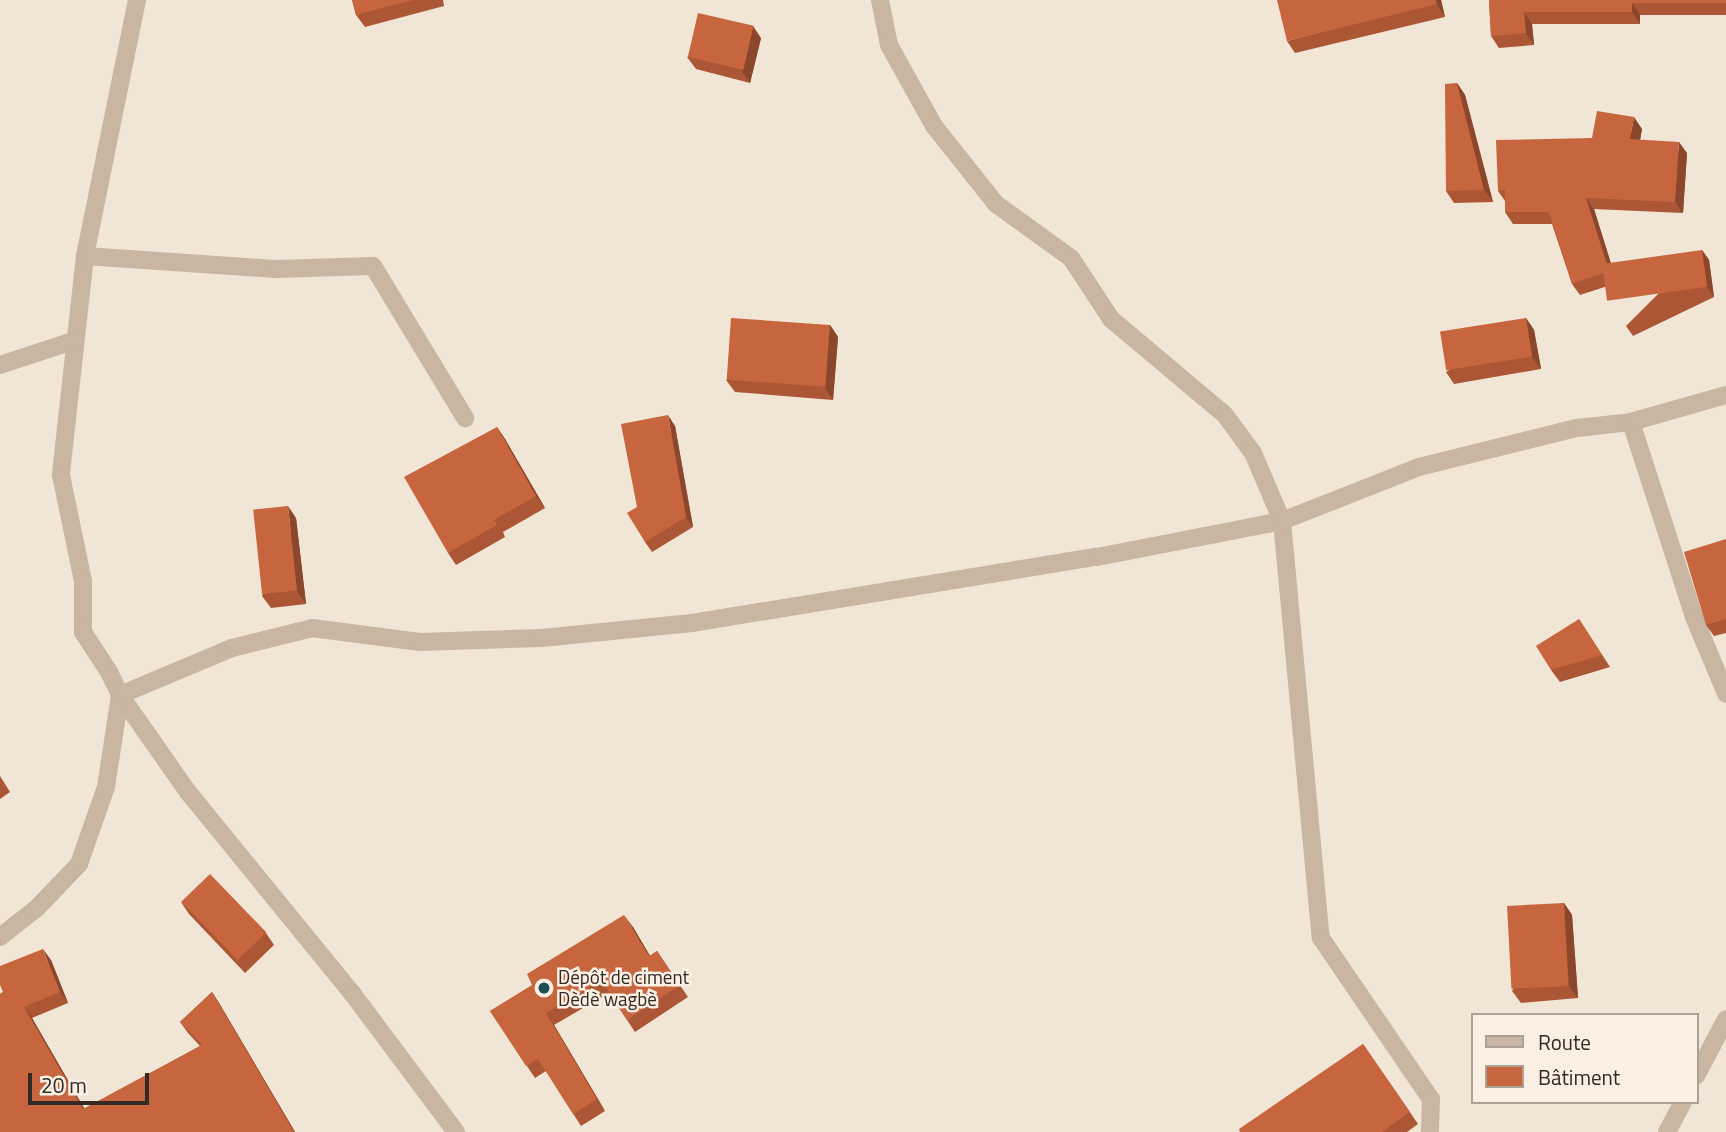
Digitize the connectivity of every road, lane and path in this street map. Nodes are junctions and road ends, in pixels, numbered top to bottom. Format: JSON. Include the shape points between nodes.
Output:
{"nodes":[{"id":1,"x":137,"y":0,"type":"edge"},
{"id":2,"x":880,"y":0,"type":"edge"},
{"id":3,"x":85,"y":257,"type":"junction"},
{"id":4,"x":74,"y":341,"type":"junction"},
{"id":5,"x":0,"y":365,"type":"edge"},
{"id":6,"x":1726,"y":395,"type":"edge"},
{"id":7,"x":465,"y":418,"type":"dead end"},
{"id":8,"x":1630,"y":422,"type":"junction"},
{"id":9,"x":1282,"y":521,"type":"junction"},
{"id":10,"x":120,"y":695,"type":"junction"},
{"id":11,"x":1726,"y":695,"type":"edge"},
{"id":12,"x":0,"y":937,"type":"edge"},
{"id":13,"x":1726,"y":1019,"type":"edge"},
{"id":14,"x":1698,"y":1072,"type":"edge"},
{"id":15,"x":1682,"y":1104,"type":"edge"},
{"id":16,"x":456,"y":1132,"type":"edge"},
{"id":17,"x":1430,"y":1132,"type":"edge"},
{"id":18,"x":1667,"y":1132,"type":"edge"}],
"edges":[{"from":1,"to":3,"type":"street"},
{"from":2,"to":9,"type":"street","via":[[889,45],[934,126],[996,204],[1071,258],[1111,319],[1225,415],[1253,453]]},
{"from":3,"to":4,"type":"street"},
{"from":3,"to":7,"type":"street","via":[[276,269],[373,266]]},
{"from":4,"to":5,"type":"street"},
{"from":4,"to":10,"type":"street","via":[[61,475],[82,581],[83,632]]},
{"from":6,"to":8,"type":"street"},
{"from":8,"to":9,"type":"street","via":[[1577,428],[1419,467]]},
{"from":8,"to":11,"type":"street","via":[[1694,617]]},
{"from":9,"to":10,"type":"street","via":[[1097,557],[692,623],[542,638],[420,642],[312,628],[232,648]]},
{"from":9,"to":17,"type":"street","via":[[1321,938],[1431,1099]]},
{"from":10,"to":12,"type":"street","via":[[106,787],[79,864],[37,908]]},
{"from":10,"to":16,"type":"street","via":[[188,792],[352,993]]},
{"from":13,"to":14,"type":"street"},
{"from":15,"to":18,"type":"street"}]}
